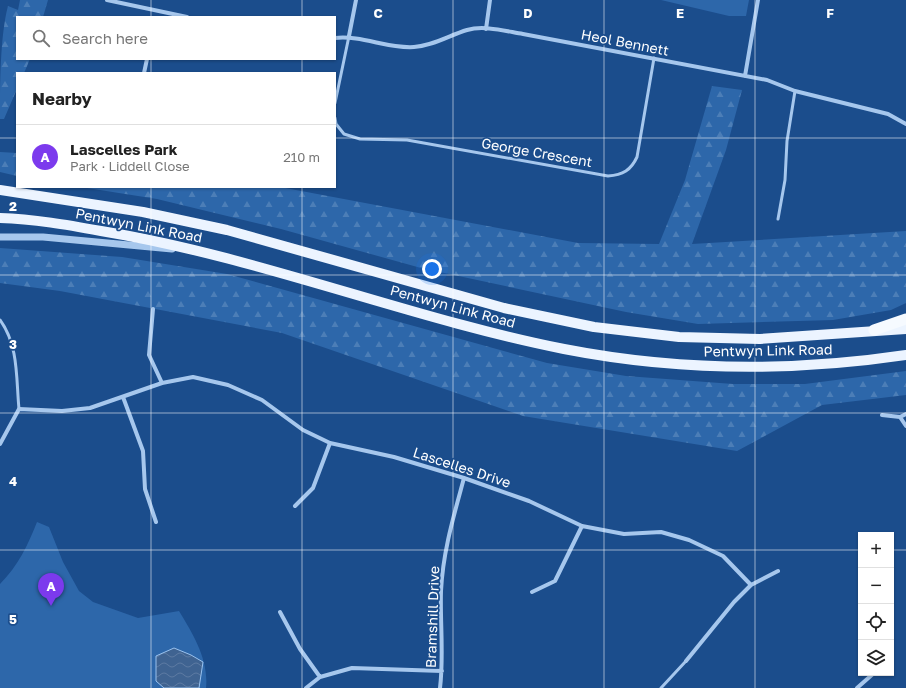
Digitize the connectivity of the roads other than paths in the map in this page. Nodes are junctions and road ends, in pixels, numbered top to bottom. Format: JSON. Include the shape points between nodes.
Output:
{"nodes":[{"id":1,"x":107,"y":0,"type":"edge"},
{"id":2,"x":356,"y":0,"type":"edge"},
{"id":3,"x":490,"y":0,"type":"edge"},
{"id":4,"x":758,"y":0,"type":"edge"},
{"id":5,"x":157,"y":11,"type":"junction"},
{"id":6,"x":156,"y":16,"type":"edge"},
{"id":7,"x":182,"y":16,"type":"edge"},
{"id":8,"x":486,"y":29,"type":"junction"},
{"id":9,"x":349,"y":36,"type":"junction"},
{"id":10,"x":336,"y":38,"type":"edge"},
{"id":11,"x":654,"y":58,"type":"junction"},
{"id":12,"x":147,"y":60,"type":"edge"},
{"id":13,"x":144,"y":72,"type":"edge"},
{"id":14,"x":745,"y":76,"type":"junction"},
{"id":15,"x":795,"y":91,"type":"junction"},
{"id":16,"x":336,"y":98,"type":"edge"},
{"id":17,"x":336,"y":124,"type":"edge"},
{"id":18,"x":906,"y":124,"type":"edge"},
{"id":19,"x":0,"y":190,"type":"edge"},
{"id":20,"x":0,"y":218,"type":"edge"},
{"id":21,"x":778,"y":219,"type":"dead end"},
{"id":22,"x":0,"y":237,"type":"edge"},
{"id":23,"x":208,"y":252,"type":"junction"},
{"id":24,"x":153,"y":309,"type":"dead end"},
{"id":25,"x":906,"y":319,"type":"edge"},
{"id":26,"x":0,"y":320,"type":"edge"},
{"id":27,"x":906,"y":329,"type":"edge"},
{"id":28,"x":874,"y":330,"type":"junction"},
{"id":29,"x":906,"y":354,"type":"edge"},
{"id":30,"x":162,"y":384,"type":"junction"},
{"id":31,"x":123,"y":397,"type":"junction"},
{"id":32,"x":18,"y":409,"type":"junction"},
{"id":33,"x":906,"y":414,"type":"edge"},
{"id":34,"x":882,"y":416,"type":"dead end"},
{"id":35,"x":900,"y":417,"type":"junction"},
{"id":36,"x":906,"y":426,"type":"edge"},
{"id":37,"x":330,"y":443,"type":"junction"},
{"id":38,"x":0,"y":444,"type":"edge"},
{"id":39,"x":464,"y":478,"type":"junction"},
{"id":40,"x":295,"y":506,"type":"dead end"},
{"id":41,"x":156,"y":522,"type":"dead end"},
{"id":42,"x":582,"y":526,"type":"junction"},
{"id":43,"x":778,"y":571,"type":"dead end"},
{"id":44,"x":751,"y":585,"type":"junction"},
{"id":45,"x":532,"y":592,"type":"dead end"},
{"id":46,"x":280,"y":612,"type":"dead end"},
{"id":47,"x":686,"y":661,"type":"joint"},
{"id":48,"x":442,"y":671,"type":"junction"},
{"id":49,"x":871,"y":676,"type":"edge"},
{"id":50,"x":320,"y":677,"type":"junction"},
{"id":51,"x":306,"y":688,"type":"edge"},
{"id":52,"x":440,"y":688,"type":"edge"},
{"id":53,"x":661,"y":688,"type":"edge"},
{"id":54,"x":857,"y":688,"type":"edge"}],
"edges":[{"from":1,"to":5,"type":"street"},
{"from":2,"to":9,"type":"street"},
{"from":3,"to":8,"type":"street"},
{"from":4,"to":14,"type":"street"},
{"from":5,"to":6,"type":"street"},
{"from":5,"to":7,"type":"street"},
{"from":8,"to":9,"type":"street","name":"Heol Bennett","via":[[468,30],[414,47]]},
{"from":8,"to":11,"type":"street","name":"Heol Bennett"},
{"from":9,"to":10,"type":"street","name":"Heol Bennett"},
{"from":9,"to":16,"type":"lane"},
{"from":11,"to":14,"type":"street","name":"Heol Bennett"},
{"from":11,"to":17,"type":"lane","name":"George Crescent","via":[[637,157],[633,166],[615,176],[408,140],[360,139],[344,134]]},
{"from":12,"to":13,"type":"street"},
{"from":14,"to":15,"type":"street","name":"Heol Bennett","via":[[767,80]]},
{"from":15,"to":18,"type":"street","name":"Heol Bennett","via":[[888,114]]},
{"from":15,"to":21,"type":"lane"},
{"from":19,"to":28,"type":"main road","name":"Pentwyn Link Road","via":[[143,212],[227,230],[504,308],[594,327],[679,337],[730,339],[807,337]]},
{"from":20,"to":23,"type":"main road","name":"Pentwyn Link Road","via":[[78,226]]},
{"from":22,"to":23,"type":"street","via":[[42,237]]},
{"from":23,"to":29,"type":"main road","name":"Pentwyn Link Road","via":[[465,325],[608,357],[679,365],[737,367],[838,363]]},
{"from":24,"to":30,"type":"street","via":[[149,355]]},
{"from":25,"to":28,"type":"highway"},
{"from":26,"to":32,"type":"lane","via":[[13,347]]},
{"from":27,"to":28,"type":"main road","name":"Pentwyn Link Road"},
{"from":30,"to":31,"type":"street","name":"Lascelles Drive"},
{"from":30,"to":37,"type":"street","name":"Lascelles Drive","via":[[193,378],[228,385],[262,400],[303,430]]},
{"from":31,"to":32,"type":"street","name":"Lascelles Drive","via":[[90,408],[62,411]]},
{"from":31,"to":41,"type":"street","via":[[143,451],[145,489]]},
{"from":32,"to":38,"type":"street"},
{"from":33,"to":35,"type":"street"},
{"from":34,"to":35,"type":"street"},
{"from":35,"to":36,"type":"street"},
{"from":37,"to":39,"type":"street","name":"Lascelles Drive","via":[[394,457]]},
{"from":37,"to":40,"type":"street","via":[[313,488]]},
{"from":39,"to":42,"type":"street","name":"Lascelles Drive","via":[[529,501]]},
{"from":39,"to":48,"type":"street","name":"Bramshill Drive","via":[[446,545],[441,590]]},
{"from":42,"to":44,"type":"street","name":"Lascelles Drive","via":[[624,534],[661,532],[689,540],[723,556]]},
{"from":42,"to":45,"type":"street","via":[[556,582]]},
{"from":43,"to":44,"type":"street"},
{"from":44,"to":47,"type":"street"},
{"from":46,"to":50,"type":"street","via":[[300,649]]},
{"from":47,"to":53,"type":"lane"},
{"from":48,"to":50,"type":"street","via":[[352,668]]},
{"from":48,"to":52,"type":"street","name":"Bramshill Drive"},
{"from":49,"to":54,"type":"street"},
{"from":50,"to":51,"type":"street"}]}
